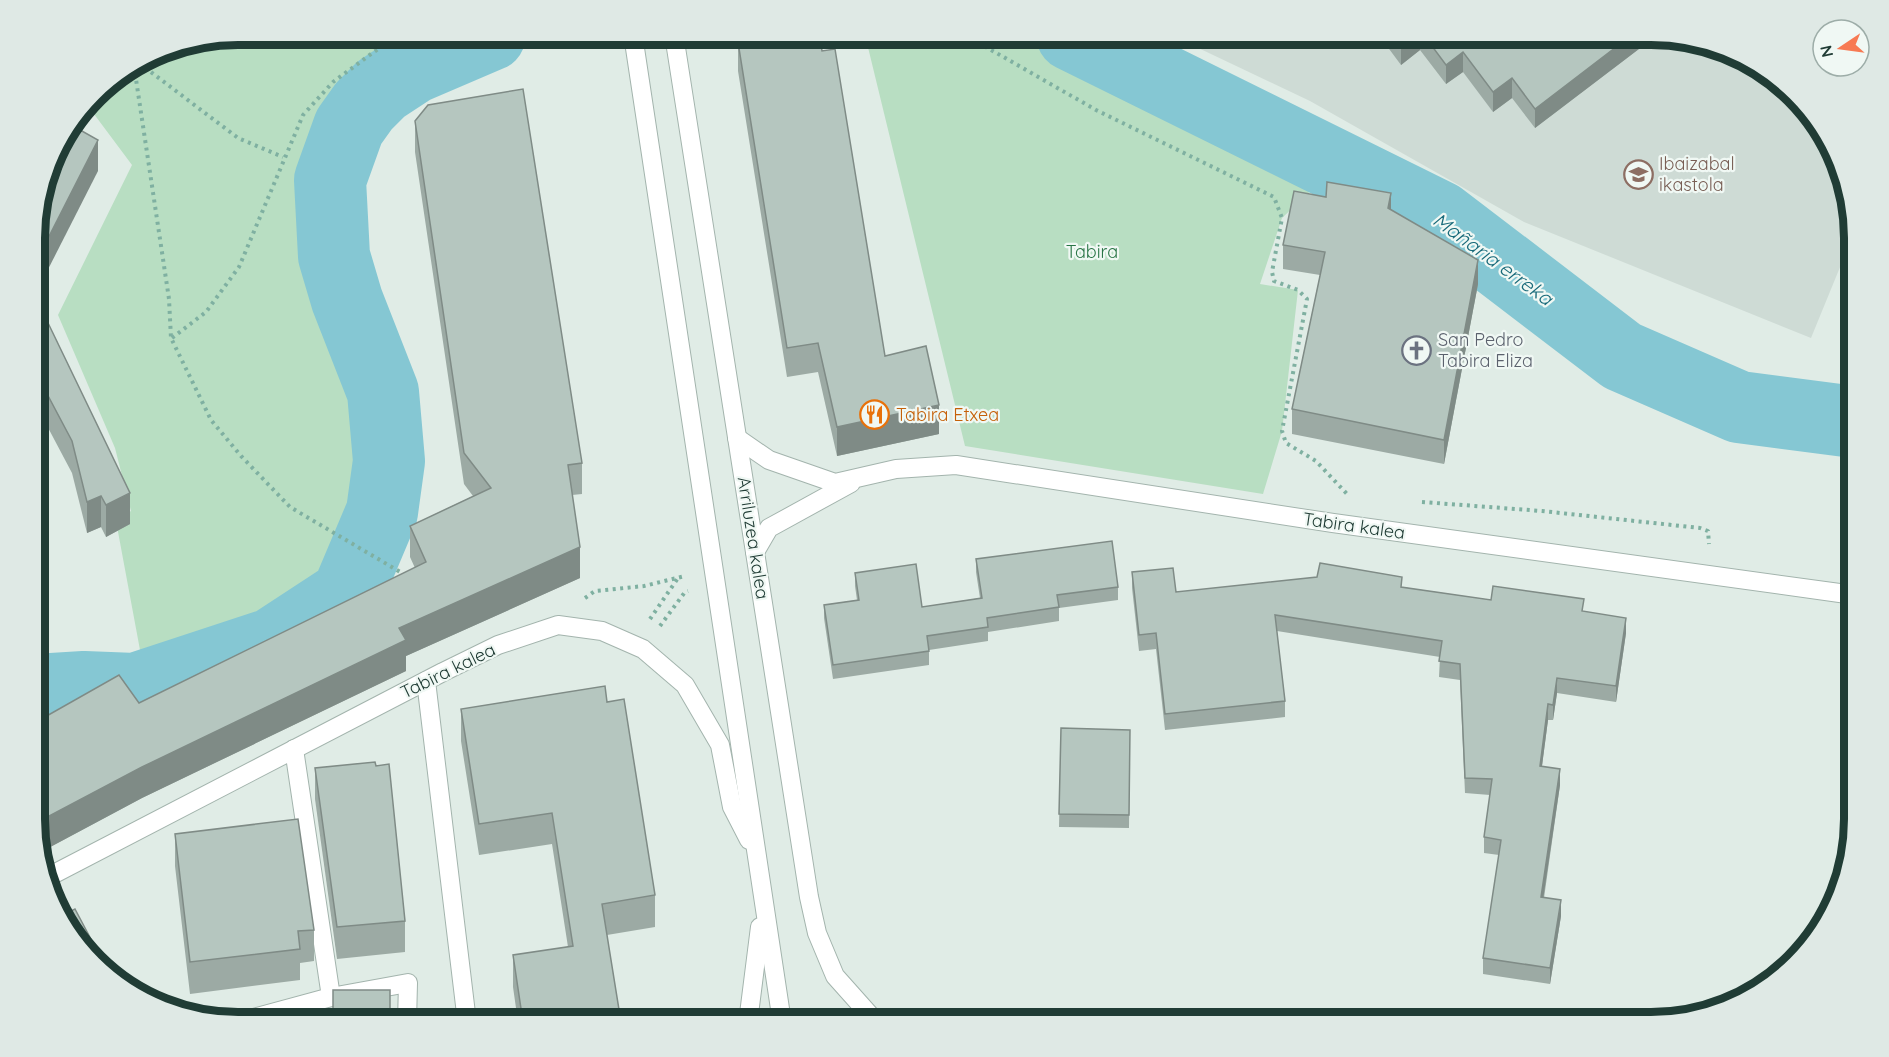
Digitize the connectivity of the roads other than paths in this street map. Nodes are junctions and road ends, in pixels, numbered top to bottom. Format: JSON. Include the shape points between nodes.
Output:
{"nodes":[{"id":1,"x":635,"y":45,"type":"edge"},
{"id":2,"x":676,"y":45,"type":"edge"},
{"id":3,"x":737,"y":438,"type":"junction"},
{"id":4,"x":855,"y":481,"type":"junction"},
{"id":5,"x":755,"y":552,"type":"junction"},
{"id":6,"x":1844,"y":595,"type":"edge"},
{"id":7,"x":426,"y":681,"type":"junction"},
{"id":8,"x":294,"y":749,"type":"junction"},
{"id":9,"x":756,"y":855,"type":"junction"},
{"id":10,"x":54,"y":874,"type":"edge"},
{"id":11,"x":763,"y":898,"type":"junction"},
{"id":12,"x":331,"y":997,"type":"junction"},
{"id":13,"x":277,"y":1012,"type":"edge"},
{"id":14,"x":407,"y":1012,"type":"edge"},
{"id":15,"x":466,"y":1012,"type":"edge"},
{"id":16,"x":750,"y":1012,"type":"edge"},
{"id":17,"x":780,"y":1012,"type":"edge"},
{"id":18,"x":867,"y":1012,"type":"edge"}],
"edges":[{"from":1,"to":9,"type":"street"},
{"from":2,"to":3,"type":"street","name":"Arriluzea kalea"},
{"from":3,"to":4,"type":"street","via":[[769,460],[814,477],[835,483]]},
{"from":3,"to":5,"type":"street","name":"Arriluzea kalea"},
{"from":4,"to":5,"type":"street","via":[[769,528]]},
{"from":4,"to":6,"type":"street","name":"Tabira kalea","via":[[896,469],[956,465]]},
{"from":5,"to":18,"type":"street","name":"Arriluzea kalea","via":[[817,933],[835,976]]},
{"from":7,"to":8,"type":"street","name":"Tabira kalea"},
{"from":7,"to":9,"type":"street","name":"Tabira kalea","via":[[498,645],[558,625],[602,631],[643,649],[685,685],[720,746],[732,807]]},
{"from":7,"to":15,"type":"street"},
{"from":8,"to":10,"type":"street","name":"Tabira kalea"},
{"from":8,"to":12,"type":"street"},
{"from":9,"to":11,"type":"street"},
{"from":11,"to":16,"type":"street"},
{"from":11,"to":17,"type":"street"},
{"from":12,"to":13,"type":"street"},
{"from":12,"to":14,"type":"street","via":[[408,983]]}]}
